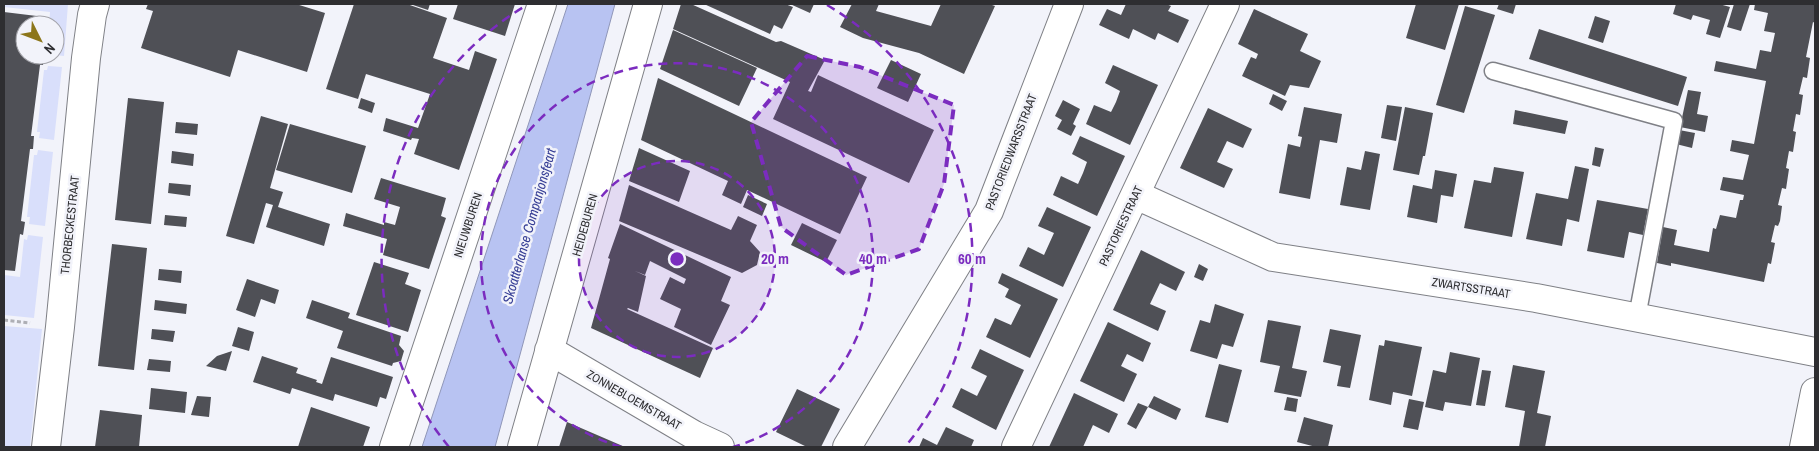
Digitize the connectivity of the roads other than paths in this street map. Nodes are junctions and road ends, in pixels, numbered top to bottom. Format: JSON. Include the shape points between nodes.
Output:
{"nodes":[{"id":1,"x":95,"y":4,"type":"edge"},
{"id":2,"x":542,"y":4,"type":"edge"},
{"id":3,"x":648,"y":4,"type":"edge"},
{"id":4,"x":1068,"y":4,"type":"edge"},
{"id":5,"x":1225,"y":4,"type":"edge"},
{"id":6,"x":1493,"y":71,"type":"dead end"},
{"id":7,"x":1136,"y":195,"type":"junction"},
{"id":8,"x":1637,"y":317,"type":"junction"},
{"id":9,"x":549,"y":350,"type":"junction"},
{"id":10,"x":1815,"y":352,"type":"edge"},
{"id":11,"x":1815,"y":392,"type":"edge"},
{"id":12,"x":46,"y":447,"type":"edge"},
{"id":13,"x":394,"y":447,"type":"edge"},
{"id":14,"x":522,"y":447,"type":"edge"},
{"id":15,"x":720,"y":447,"type":"edge"},
{"id":16,"x":847,"y":447,"type":"edge"},
{"id":17,"x":1016,"y":447,"type":"edge"},
{"id":18,"x":1804,"y":447,"type":"edge"}],
"edges":[{"from":1,"to":12,"type":"street","name":"THORBECKESTRAAT","via":[[86,58]]},
{"from":2,"to":13,"type":"street","name":"NIEUWBUREN"},
{"from":3,"to":9,"type":"street","name":"HEIDEBUREN"},
{"from":4,"to":16,"type":"street","name":"PASTORIEDWARSSTRAAT","via":[[989,211]]},
{"from":5,"to":7,"type":"street","name":"PASTORIESTRAAT"},
{"from":6,"to":8,"type":"lane","via":[[1674,121]]},
{"from":7,"to":8,"type":"street","name":"ZWARTSSTRAAT","via":[[1273,257]]},
{"from":7,"to":17,"type":"street","name":"PASTORIESTRAAT"},
{"from":8,"to":10,"type":"street","name":"ZWARTSSTRAAT"},
{"from":9,"to":14,"type":"street","name":"HEIDEBUREN"},
{"from":9,"to":15,"type":"street","name":"ZONNEBLOEMSTRAAT"},
{"from":11,"to":18,"type":"street"}]}
